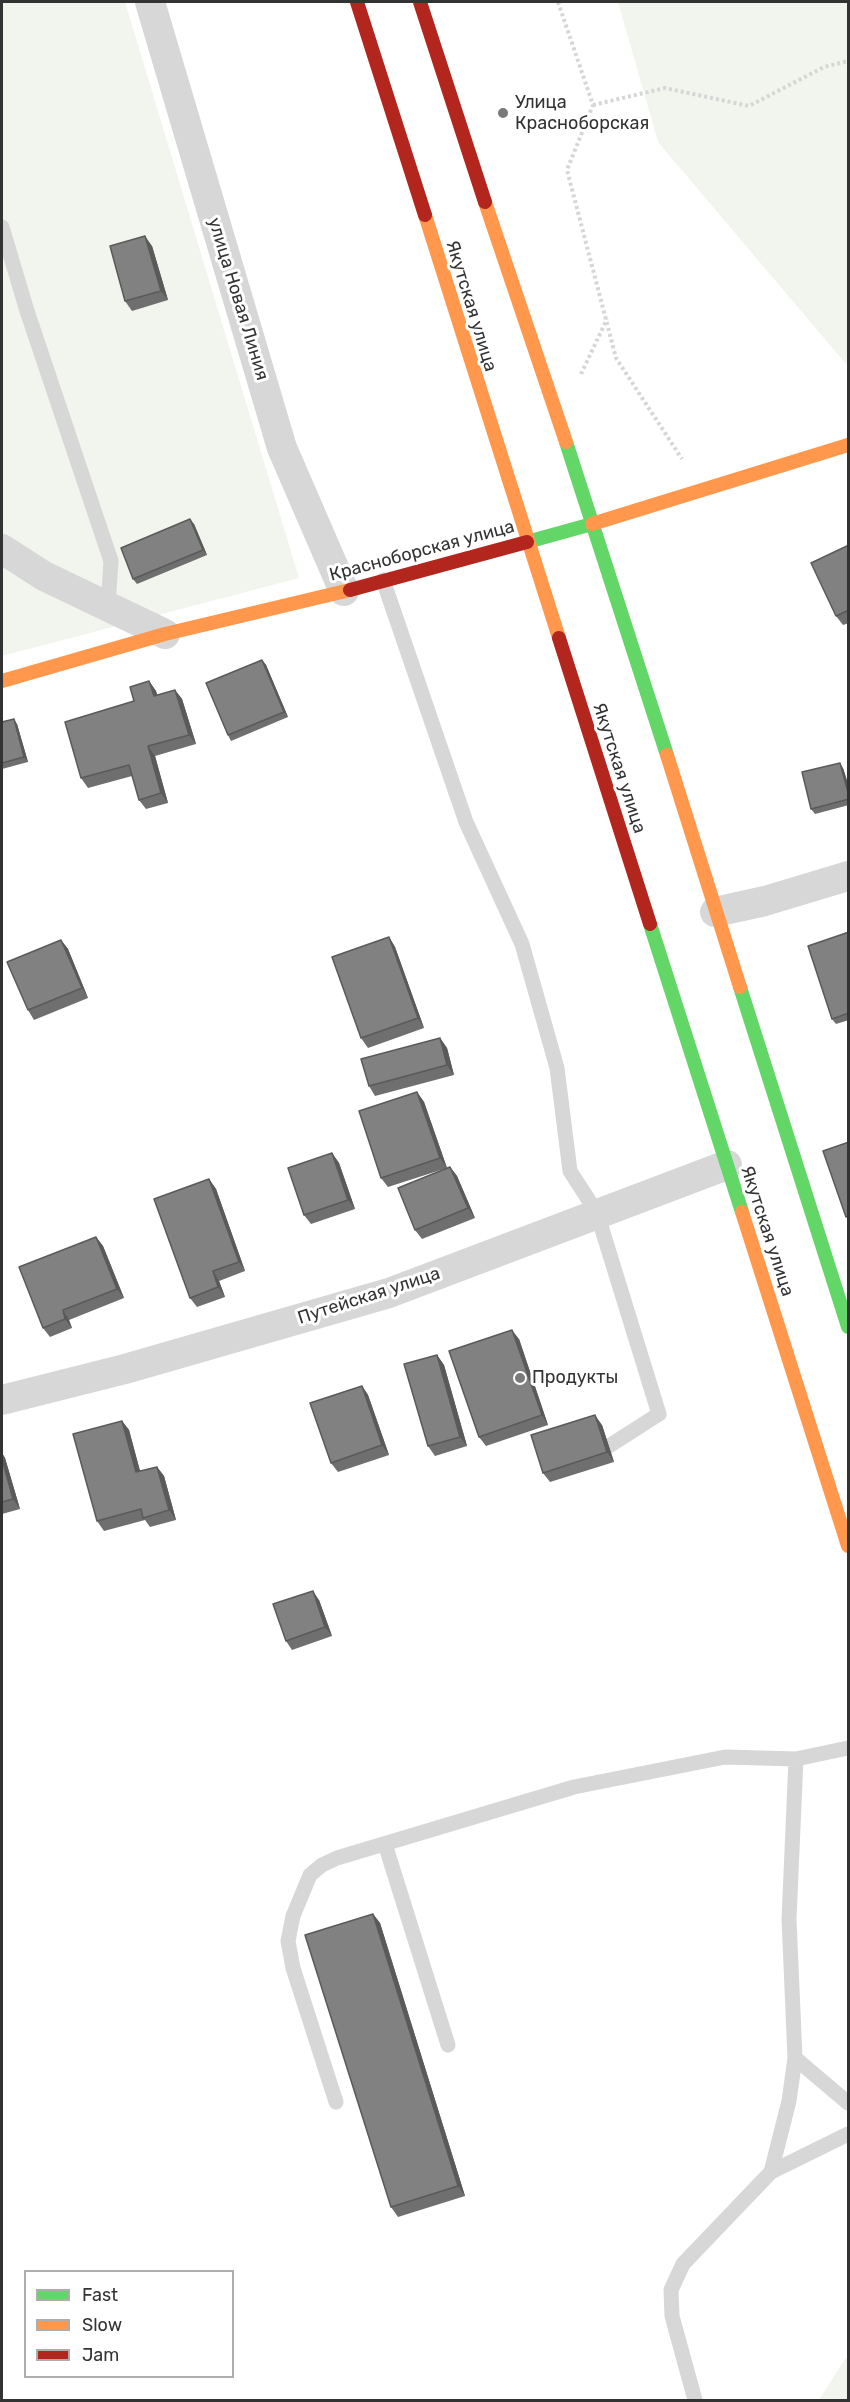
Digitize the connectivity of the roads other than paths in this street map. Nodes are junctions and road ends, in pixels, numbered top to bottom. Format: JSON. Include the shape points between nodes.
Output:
{"nodes":[{"id":1,"x":150,"y":2,"type":"edge"},
{"id":2,"x":357,"y":2,"type":"edge"},
{"id":3,"x":420,"y":2,"type":"edge"},
{"id":4,"x":2,"y":227,"type":"edge"},
{"id":5,"x":849,"y":445,"type":"edge"},
{"id":6,"x":592,"y":524,"type":"junction"},
{"id":7,"x":527,"y":542,"type":"junction"},
{"id":8,"x":2,"y":549,"type":"edge"},
{"id":9,"x":383,"y":580,"type":"junction"},
{"id":10,"x":344,"y":591,"type":"junction"},
{"id":11,"x":108,"y":606,"type":"junction"},
{"id":12,"x":165,"y":634,"type":"junction"},
{"id":13,"x":2,"y":681,"type":"edge"},
{"id":14,"x":849,"y":876,"type":"edge"},
{"id":15,"x":715,"y":912,"type":"junction"},
{"id":16,"x":727,"y":1165,"type":"junction"},
{"id":17,"x":597,"y":1213,"type":"junction"},
{"id":18,"x":842,"y":1285,"type":"edge"},
{"id":19,"x":849,"y":1327,"type":"edge"},
{"id":20,"x":2,"y":1400,"type":"edge"},
{"id":21,"x":609,"y":1446,"type":"dead end"},
{"id":22,"x":849,"y":1546,"type":"edge"},
{"id":23,"x":849,"y":1748,"type":"edge"},
{"id":24,"x":796,"y":1759,"type":"junction"},
{"id":25,"x":385,"y":1844,"type":"junction"},
{"id":26,"x":448,"y":2045,"type":"dead end"},
{"id":27,"x":795,"y":2058,"type":"junction"},
{"id":28,"x":336,"y":2102,"type":"dead end"},
{"id":29,"x":849,"y":2103,"type":"edge"},
{"id":30,"x":849,"y":2134,"type":"edge"},
{"id":31,"x":771,"y":2172,"type":"junction"},
{"id":32,"x":695,"y":2400,"type":"edge"}],
"edges":[{"from":1,"to":10,"type":"street","name":"улица Новая Линия","via":[[282,448]]},
{"from":2,"to":7,"type":"main road","name":"Якутская улица"},
{"from":3,"to":6,"type":"main road"},
{"from":4,"to":11,"type":"lane","via":[[111,561]]},
{"from":5,"to":6,"type":"main road","name":"Красноборская улица"},
{"from":6,"to":7,"type":"main road","name":"Красноборская улица"},
{"from":6,"to":15,"type":"main road"},
{"from":7,"to":9,"type":"main road","name":"Красноборская улица"},
{"from":7,"to":16,"type":"main road","name":"Якутская улица"},
{"from":8,"to":11,"type":"street","via":[[44,576]]},
{"from":9,"to":10,"type":"main road","name":"Красноборская улица"},
{"from":9,"to":17,"type":"lane","via":[[466,822],[522,944],[557,1068],[570,1171]]},
{"from":10,"to":12,"type":"main road","name":"Красноборская улица"},
{"from":11,"to":12,"type":"street"},
{"from":12,"to":13,"type":"main road","name":"Красноборская улица"},
{"from":14,"to":15,"type":"street"},
{"from":15,"to":18,"type":"main road"},
{"from":16,"to":17,"type":"street","name":"Путейская улица"},
{"from":16,"to":22,"type":"main road","name":"Якутская улица"},
{"from":17,"to":20,"type":"street","name":"Путейская улица","via":[[389,1293]]},
{"from":17,"to":21,"type":"lane","via":[[659,1414]]},
{"from":18,"to":19,"type":"main road"},
{"from":23,"to":24,"type":"lane"},
{"from":24,"to":25,"type":"lane","via":[[725,1757],[574,1787]]},
{"from":24,"to":27,"type":"lane","via":[[789,1919]]},
{"from":25,"to":26,"type":"lane"},
{"from":25,"to":28,"type":"lane","via":[[337,1858],[309,1875],[288,1941]]},
{"from":27,"to":29,"type":"lane"},
{"from":27,"to":31,"type":"lane"},
{"from":30,"to":31,"type":"lane"},
{"from":31,"to":32,"type":"lane","via":[[683,2264],[670,2290],[672,2316]]}]}
